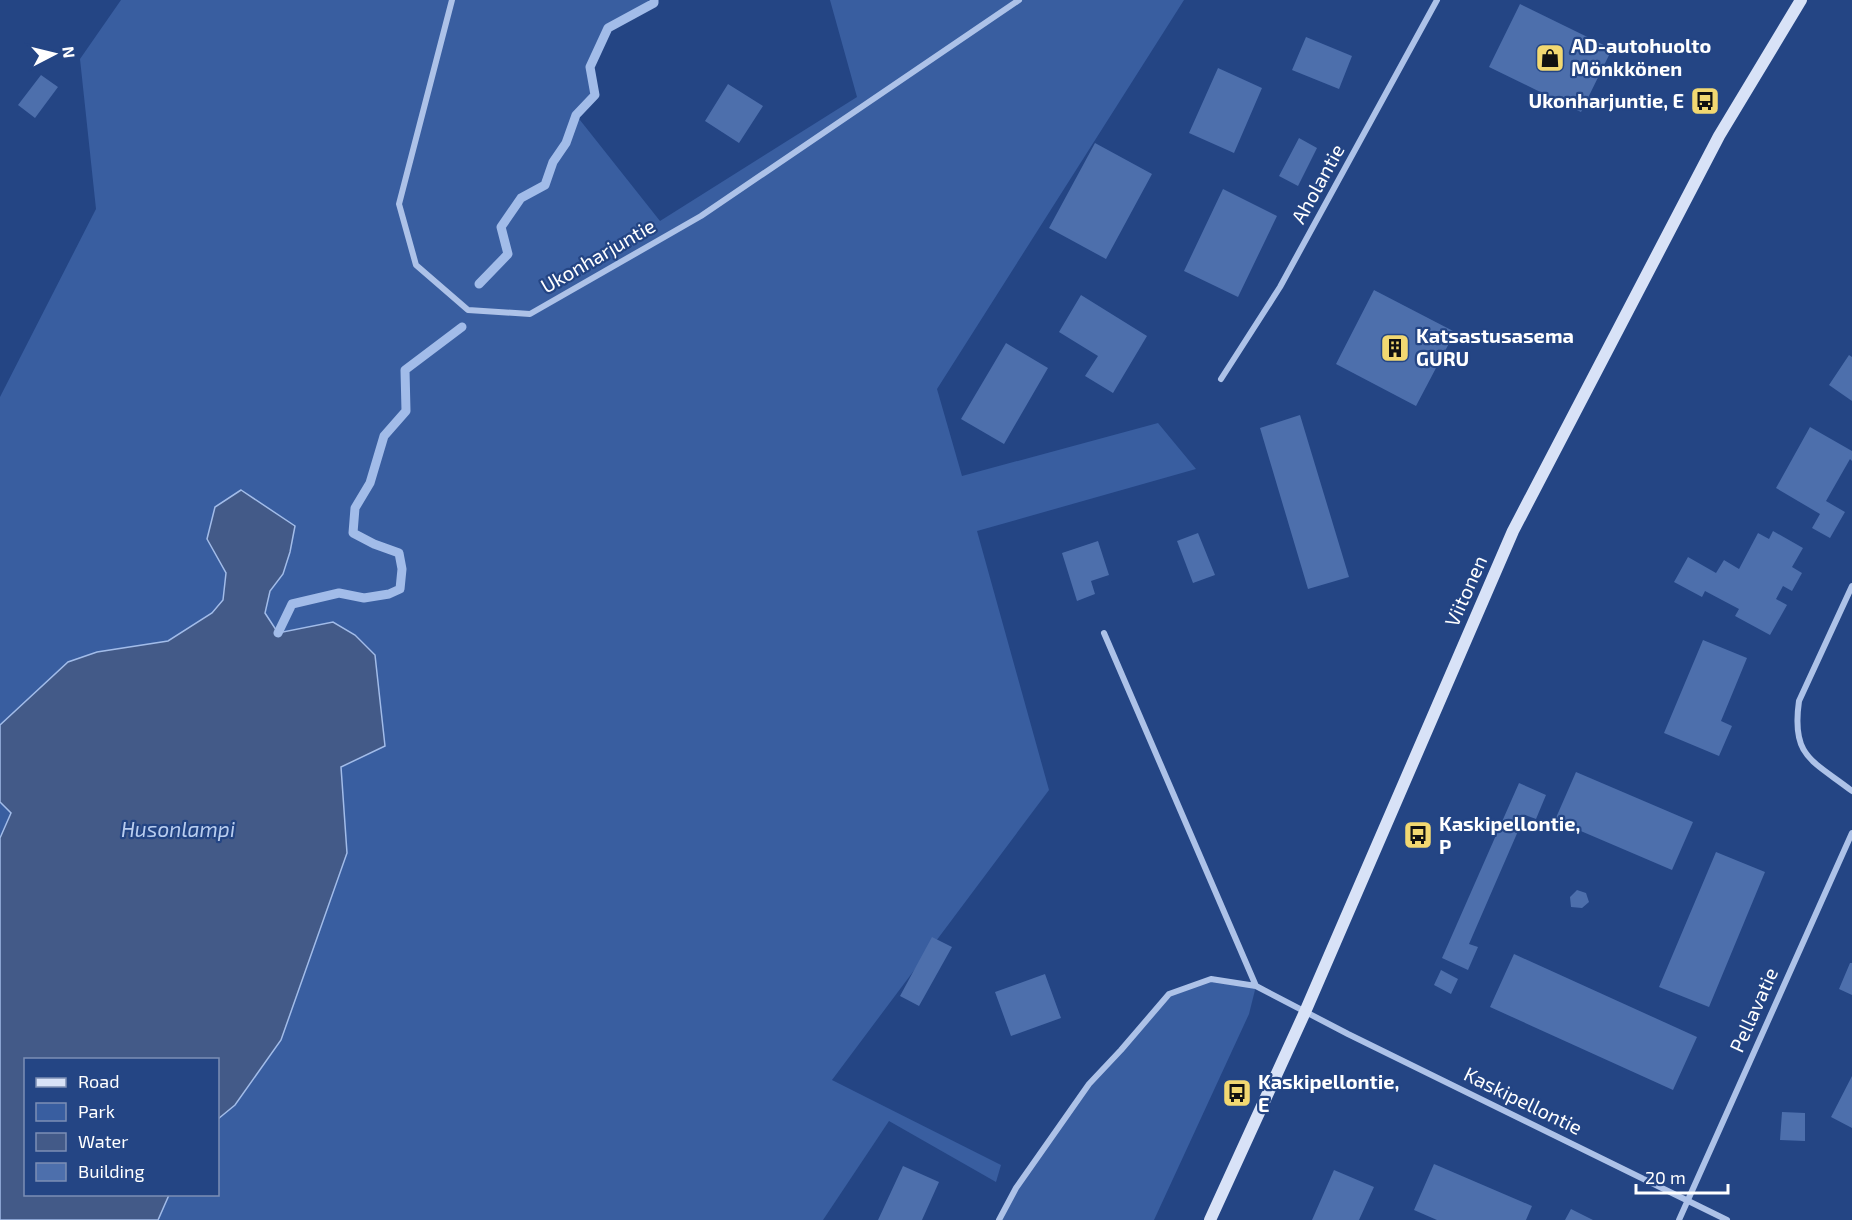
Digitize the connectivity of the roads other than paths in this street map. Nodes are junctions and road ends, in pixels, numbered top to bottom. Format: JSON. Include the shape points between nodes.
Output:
{"nodes":[{"id":1,"x":452,"y":0,"type":"edge"},
{"id":2,"x":1019,"y":0,"type":"edge"},
{"id":3,"x":1437,"y":0,"type":"edge"},
{"id":4,"x":1800,"y":0,"type":"edge"},
{"id":5,"x":1221,"y":379,"type":"dead end"},
{"id":6,"x":1852,"y":586,"type":"edge"},
{"id":7,"x":1104,"y":633,"type":"dead end"},
{"id":8,"x":1852,"y":791,"type":"edge"},
{"id":9,"x":1852,"y":833,"type":"edge"},
{"id":10,"x":1257,"y":986,"type":"junction"},
{"id":11,"x":1305,"y":1012,"type":"junction"},
{"id":12,"x":1688,"y":1201,"type":"junction"},
{"id":13,"x":999,"y":1220,"type":"edge"},
{"id":14,"x":1210,"y":1220,"type":"edge"},
{"id":15,"x":1679,"y":1220,"type":"edge"},
{"id":16,"x":1727,"y":1220,"type":"edge"}],
"edges":[{"from":1,"to":2,"type":"street","name":"Ukonharjuntie","via":[[399,204],[416,265],[468,310],[530,314],[701,216]]},
{"from":3,"to":5,"type":"street","name":"Aholantie","via":[[1286,278]]},
{"from":4,"to":11,"type":"main road","name":"Viitonen","via":[[1719,136],[1513,531]]},
{"from":6,"to":8,"type":"street","via":[[1799,701],[1796,722],[1804,754]]},
{"from":7,"to":10,"type":"street"},
{"from":9,"to":12,"type":"street","name":"Pellavatie"},
{"from":10,"to":11,"type":"street","name":"Kaskipellontie"},
{"from":10,"to":13,"type":"street","name":"Kaskipellontie","via":[[1211,979],[1169,994],[1089,1084],[1016,1188]]},
{"from":11,"to":12,"type":"street","name":"Kaskipellontie"},
{"from":11,"to":14,"type":"main road","name":"Viitonen"},
{"from":12,"to":15,"type":"street","name":"Pellavatie"},
{"from":12,"to":16,"type":"street","name":"Kaskipellontie"}]}
